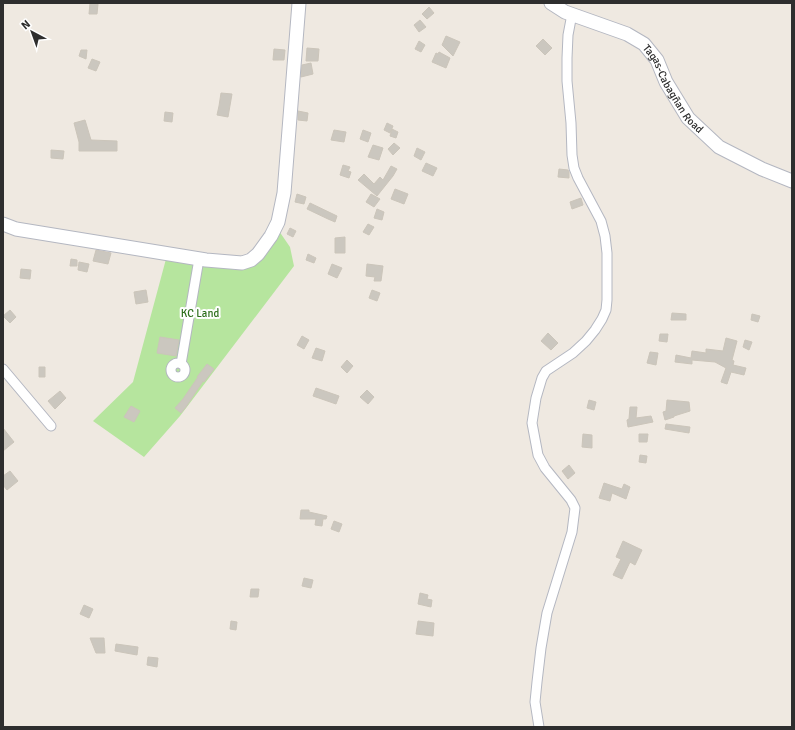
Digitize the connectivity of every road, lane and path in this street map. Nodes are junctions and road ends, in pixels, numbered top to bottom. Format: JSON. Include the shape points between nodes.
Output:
{"nodes":[{"id":1,"x":299,"y":3,"type":"edge"},
{"id":2,"x":551,"y":3,"type":"edge"},
{"id":3,"x":572,"y":14,"type":"junction"},
{"id":4,"x":792,"y":181,"type":"edge"},
{"id":5,"x":3,"y":224,"type":"edge"},
{"id":6,"x":199,"y":259,"type":"junction"},
{"id":7,"x":181,"y":364,"type":"dead end"},
{"id":8,"x":3,"y":369,"type":"edge"},
{"id":9,"x":51,"y":426,"type":"dead end"},
{"id":10,"x":539,"y":727,"type":"edge"}],
"edges":[{"from":1,"to":6,"type":"street","via":[[284,193],[278,222],[271,236],[251,260],[242,263]]},
{"from":2,"to":3,"type":"street","name":"Tagas-Cabagñan Road"},
{"from":3,"to":4,"type":"street","name":"Tagas-Cabagñan Road","via":[[627,34],[644,44],[657,60],[666,82],[688,118],[698,128],[719,147]]},
{"from":3,"to":10,"type":"street","via":[[567,58],[572,155],[578,178],[601,221],[605,236],[608,253],[607,300],[602,319],[586,342],[546,371],[536,398],[532,423],[538,455],[575,508],[572,532],[549,607],[543,641],[535,702]]},
{"from":5,"to":6,"type":"street","via":[[16,229]]},
{"from":6,"to":7,"type":"street"},
{"from":8,"to":9,"type":"street"}]}
